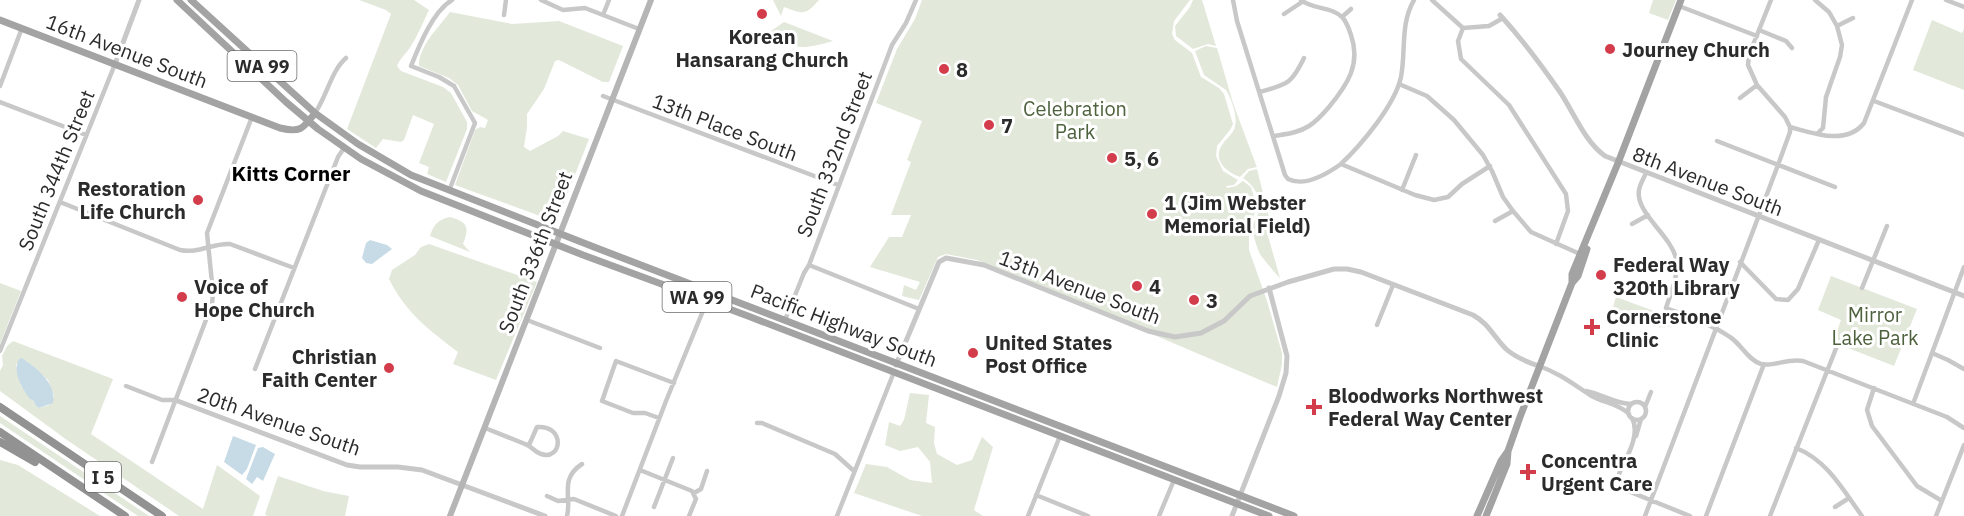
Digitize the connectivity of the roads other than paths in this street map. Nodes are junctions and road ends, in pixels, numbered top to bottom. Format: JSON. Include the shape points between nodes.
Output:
{"nodes":[{"id":1,"x":139,"y":0,"type":"edge"},
{"id":2,"x":177,"y":0,"type":"edge"},
{"id":3,"x":191,"y":0,"type":"edge"},
{"id":4,"x":452,"y":0,"type":"edge"},
{"id":5,"x":506,"y":0,"type":"edge"},
{"id":6,"x":541,"y":0,"type":"edge"},
{"id":7,"x":609,"y":0,"type":"edge"},
{"id":8,"x":651,"y":0,"type":"edge"},
{"id":9,"x":916,"y":0,"type":"edge"},
{"id":10,"x":1233,"y":0,"type":"edge"},
{"id":11,"x":1414,"y":0,"type":"edge"},
{"id":12,"x":1432,"y":0,"type":"edge"},
{"id":13,"x":1771,"y":0,"type":"edge"},
{"id":14,"x":1815,"y":0,"type":"edge"},
{"id":15,"x":1912,"y":0,"type":"edge"},
{"id":16,"x":1946,"y":0,"type":"edge"},
{"id":17,"x":1301,"y":1,"type":"edge"},
{"id":18,"x":1680,"y":3,"type":"edge"},
{"id":19,"x":200,"y":4,"type":"edge"},
{"id":20,"x":1964,"y":7,"type":"edge"},
{"id":21,"x":1351,"y":9,"type":"dead end"},
{"id":22,"x":1284,"y":14,"type":"dead end"},
{"id":23,"x":504,"y":15,"type":"dead end"},
{"id":24,"x":603,"y":15,"type":"junction"},
{"id":25,"x":1342,"y":17,"type":"junction"},
{"id":26,"x":1502,"y":17,"type":"joint"},
{"id":27,"x":1853,"y":18,"type":"dead end"},
{"id":28,"x":0,"y":20,"type":"edge"},
{"id":29,"x":1837,"y":26,"type":"junction"},
{"id":30,"x":22,"y":28,"type":"junction"},
{"id":31,"x":1463,"y":28,"type":"junction"},
{"id":32,"x":639,"y":29,"type":"junction"},
{"id":33,"x":1758,"y":33,"type":"junction"},
{"id":34,"x":1792,"y":48,"type":"dead end"},
{"id":35,"x":345,"y":58,"type":"dead end"},
{"id":36,"x":1304,"y":58,"type":"dead end"},
{"id":37,"x":115,"y":64,"type":"junction"},
{"id":38,"x":1399,"y":84,"type":"junction"},
{"id":39,"x":1756,"y":85,"type":"junction"},
{"id":40,"x":0,"y":86,"type":"edge"},
{"id":41,"x":1260,"y":92,"type":"junction"},
{"id":42,"x":603,"y":96,"type":"dead end"},
{"id":43,"x":1740,"y":98,"type":"dead end"},
{"id":44,"x":612,"y":99,"type":"junction"},
{"id":45,"x":1874,"y":101,"type":"junction"},
{"id":46,"x":0,"y":102,"type":"edge"},
{"id":47,"x":315,"y":113,"type":"junction"},
{"id":48,"x":252,"y":117,"type":"junction"},
{"id":49,"x":308,"y":122,"type":"junction"},
{"id":50,"x":1790,"y":127,"type":"junction"},
{"id":51,"x":1818,"y":134,"type":"junction"},
{"id":52,"x":86,"y":135,"type":"junction"},
{"id":53,"x":1852,"y":135,"type":"junction"},
{"id":54,"x":1964,"y":135,"type":"edge"},
{"id":55,"x":1274,"y":136,"type":"junction"},
{"id":56,"x":1856,"y":140,"type":"dead end"},
{"id":57,"x":1717,"y":141,"type":"dead end"},
{"id":58,"x":344,"y":148,"type":"junction"},
{"id":59,"x":1416,"y":155,"type":"dead end"},
{"id":60,"x":1618,"y":162,"type":"junction"},
{"id":61,"x":1341,"y":164,"type":"junction"},
{"id":62,"x":1778,"y":165,"type":"junction"},
{"id":63,"x":1490,"y":166,"type":"junction"},
{"id":64,"x":1646,"y":173,"type":"junction"},
{"id":65,"x":838,"y":185,"type":"junction"},
{"id":66,"x":1835,"y":187,"type":"dead end"},
{"id":67,"x":449,"y":190,"type":"junction"},
{"id":68,"x":1402,"y":190,"type":"junction"},
{"id":69,"x":429,"y":194,"type":"junction"},
{"id":70,"x":472,"y":200,"type":"junction"},
{"id":71,"x":60,"y":202,"type":"junction"},
{"id":72,"x":1600,"y":207,"type":"junction"},
{"id":73,"x":1513,"y":211,"type":"junction"},
{"id":74,"x":1648,"y":215,"type":"junction"},
{"id":75,"x":1759,"y":216,"type":"junction"},
{"id":76,"x":1495,"y":221,"type":"dead end"},
{"id":77,"x":1632,"y":224,"type":"dead end"},
{"id":78,"x":1887,"y":226,"type":"dead end"},
{"id":79,"x":560,"y":234,"type":"junction"},
{"id":80,"x":1818,"y":240,"type":"junction"},
{"id":81,"x":1591,"y":241,"type":"junction"},
{"id":82,"x":556,"y":244,"type":"junction"},
{"id":83,"x":1556,"y":244,"type":"junction"},
{"id":84,"x":207,"y":248,"type":"junction"},
{"id":85,"x":1581,"y":254,"type":"junction"},
{"id":86,"x":1873,"y":260,"type":"junction"},
{"id":87,"x":1740,"y":262,"type":"junction"},
{"id":88,"x":809,"y":265,"type":"junction"},
{"id":89,"x":1964,"y":267,"type":"edge"},
{"id":90,"x":294,"y":268,"type":"junction"},
{"id":91,"x":1573,"y":282,"type":"junction"},
{"id":92,"x":1393,"y":285,"type":"junction"},
{"id":93,"x":1269,"y":288,"type":"junction"},
{"id":94,"x":1862,"y":288,"type":"dead end"},
{"id":95,"x":1954,"y":292,"type":"junction"},
{"id":96,"x":1964,"y":296,"type":"edge"},
{"id":97,"x":707,"y":301,"type":"junction"},
{"id":98,"x":919,"y":309,"type":"junction"},
{"id":99,"x":758,"y":310,"type":"junction"},
{"id":100,"x":741,"y":313,"type":"junction"},
{"id":101,"x":526,"y":320,"type":"junction"},
{"id":102,"x":785,"y":320,"type":"junction"},
{"id":103,"x":1377,"y":326,"type":"dead end"},
{"id":104,"x":1714,"y":329,"type":"junction"},
{"id":105,"x":1837,"y":346,"type":"dead end"},
{"id":106,"x":600,"y":348,"type":"dead end"},
{"id":107,"x":0,"y":351,"type":"edge"},
{"id":108,"x":1932,"y":353,"type":"junction"},
{"id":109,"x":897,"y":363,"type":"junction"},
{"id":110,"x":1764,"y":364,"type":"junction"},
{"id":111,"x":1539,"y":366,"type":"junction"},
{"id":112,"x":255,"y":369,"type":"dead end"},
{"id":113,"x":1827,"y":369,"type":"junction"},
{"id":114,"x":1964,"y":369,"type":"edge"},
{"id":115,"x":894,"y":372,"type":"junction"},
{"id":116,"x":674,"y":383,"type":"junction"},
{"id":117,"x":126,"y":386,"type":"dead end"},
{"id":118,"x":1874,"y":388,"type":"junction"},
{"id":119,"x":1586,"y":391,"type":"junction"},
{"id":120,"x":175,"y":400,"type":"junction"},
{"id":121,"x":0,"y":402,"type":"edge"},
{"id":122,"x":1640,"y":402,"type":"junction"},
{"id":123,"x":1631,"y":404,"type":"junction"},
{"id":124,"x":1913,"y":404,"type":"junction"},
{"id":125,"x":0,"y":407,"type":"edge"},
{"id":126,"x":1646,"y":407,"type":"junction"},
{"id":127,"x":1630,"y":416,"type":"junction"},
{"id":128,"x":659,"y":418,"type":"junction"},
{"id":129,"x":1641,"y":419,"type":"junction"},
{"id":130,"x":757,"y":423,"type":"dead end"},
{"id":131,"x":484,"y":428,"type":"junction"},
{"id":132,"x":1964,"y":428,"type":"edge"},
{"id":133,"x":0,"y":432,"type":"edge"},
{"id":134,"x":1060,"y":436,"type":"junction"},
{"id":135,"x":44,"y":437,"type":"junction"},
{"id":136,"x":1633,"y":440,"type":"junction"},
{"id":137,"x":0,"y":442,"type":"edge"},
{"id":138,"x":1964,"y":445,"type":"edge"},
{"id":139,"x":529,"y":446,"type":"junction"},
{"id":140,"x":1796,"y":448,"type":"junction"},
{"id":141,"x":1508,"y":451,"type":"junction"},
{"id":142,"x":673,"y":458,"type":"dead end"},
{"id":143,"x":152,"y":462,"type":"dead end"},
{"id":144,"x":582,"y":464,"type":"dead end"},
{"id":145,"x":1500,"y":464,"type":"junction"},
{"id":146,"x":640,"y":470,"type":"junction"},
{"id":147,"x":707,"y":471,"type":"dead end"},
{"id":148,"x":854,"y":471,"type":"junction"},
{"id":149,"x":1619,"y":474,"type":"dead end"},
{"id":150,"x":664,"y":480,"type":"junction"},
{"id":151,"x":1174,"y":480,"type":"junction"},
{"id":152,"x":463,"y":486,"type":"junction"},
{"id":153,"x":1623,"y":489,"type":"dead end"},
{"id":154,"x":1496,"y":492,"type":"junction"},
{"id":155,"x":694,"y":493,"type":"junction"},
{"id":156,"x":1036,"y":495,"type":"junction"},
{"id":157,"x":1241,"y":495,"type":"junction"},
{"id":158,"x":547,"y":496,"type":"dead end"},
{"id":159,"x":1849,"y":498,"type":"junction"},
{"id":160,"x":568,"y":499,"type":"junction"},
{"id":161,"x":100,"y":500,"type":"junction"},
{"id":162,"x":1651,"y":500,"type":"junction"},
{"id":163,"x":1942,"y":501,"type":"junction"},
{"id":164,"x":1238,"y":504,"type":"junction"},
{"id":165,"x":654,"y":507,"type":"dead end"},
{"id":166,"x":1835,"y":507,"type":"dead end"},
{"id":167,"x":1233,"y":515,"type":"edge"},
{"id":168,"x":124,"y":516,"type":"edge"},
{"id":169,"x":162,"y":516,"type":"edge"},
{"id":170,"x":450,"y":516,"type":"edge"},
{"id":171,"x":545,"y":516,"type":"edge"},
{"id":172,"x":567,"y":516,"type":"edge"},
{"id":173,"x":616,"y":516,"type":"edge"},
{"id":174,"x":622,"y":516,"type":"edge"},
{"id":175,"x":689,"y":516,"type":"edge"},
{"id":176,"x":837,"y":516,"type":"edge"},
{"id":177,"x":1028,"y":516,"type":"edge"},
{"id":178,"x":1088,"y":516,"type":"edge"},
{"id":179,"x":1159,"y":516,"type":"edge"},
{"id":180,"x":1269,"y":516,"type":"edge"},
{"id":181,"x":1294,"y":516,"type":"edge"},
{"id":182,"x":1477,"y":516,"type":"edge"},
{"id":183,"x":1486,"y":516,"type":"edge"},
{"id":184,"x":1645,"y":516,"type":"edge"},
{"id":185,"x":1690,"y":516,"type":"edge"},
{"id":186,"x":1706,"y":516,"type":"edge"},
{"id":187,"x":1770,"y":516,"type":"edge"},
{"id":188,"x":1862,"y":516,"type":"edge"},
{"id":189,"x":1936,"y":516,"type":"edge"}],
"edges":[{"from":1,"to":37,"type":"street","name":"South 344th Street"},
{"from":2,"to":49,"type":"main road","name":"Pacific Highway South","number":"WA 99"},
{"from":3,"to":19,"type":"main road","name":"Pacific Highway South","number":"WA 99"},
{"from":4,"to":67,"type":"street","via":[[440,11],[411,66],[454,86],[475,123]]},
{"from":5,"to":23,"type":"street"},
{"from":6,"to":24,"type":"street","via":[[563,10],[583,8]]},
{"from":7,"to":24,"type":"street"},
{"from":8,"to":32,"type":"main road","name":"South 336th Street"},
{"from":9,"to":65,"type":"street","name":"South 332nd Street","via":[[892,45]]},
{"from":10,"to":41,"type":"street"},
{"from":11,"to":38,"type":"street","via":[[1404,30]]},
{"from":12,"to":31,"type":"street"},
{"from":13,"to":33,"type":"street"},
{"from":14,"to":29,"type":"street"},
{"from":15,"to":45,"type":"street"},
{"from":16,"to":20,"type":"street"},
{"from":17,"to":22,"type":"street"},
{"from":17,"to":25,"type":"street"},
{"from":18,"to":33,"type":"street"},
{"from":18,"to":60,"type":"main road"},
{"from":19,"to":47,"type":"main road","name":"Pacific Highway South","number":"WA 99"},
{"from":21,"to":25,"type":"street"},
{"from":24,"to":32,"type":"street"},
{"from":25,"to":55,"type":"street","via":[[1354,50],[1354,67],[1346,85],[1312,125]]},
{"from":26,"to":31,"type":"street","via":[[1489,26]]},
{"from":26,"to":60,"type":"street","name":"8th Avenue South","via":[[1596,148]]},
{"from":27,"to":29,"type":"street"},
{"from":28,"to":30,"type":"main road","name":"16th Avenue South"},
{"from":29,"to":51,"type":"street","via":[[1842,45],[1840,57],[1826,97],[1823,128]]},
{"from":30,"to":37,"type":"main road","name":"16th Avenue South"},
{"from":30,"to":40,"type":"street"},
{"from":31,"to":83,"type":"street","via":[[1458,41],[1461,59],[1509,105],[1563,187],[1568,211]]},
{"from":32,"to":44,"type":"main road","name":"South 336th Street"},
{"from":33,"to":34,"type":"street","via":[[1786,41]]},
{"from":33,"to":39,"type":"street","via":[[1748,66]]},
{"from":35,"to":47,"type":"street"},
{"from":36,"to":41,"type":"street","via":[[1293,78],[1282,86]]},
{"from":37,"to":48,"type":"main road","name":"16th Avenue South"},
{"from":37,"to":52,"type":"street","name":"South 344th Street"},
{"from":38,"to":61,"type":"street","via":[[1388,107]]},
{"from":38,"to":63,"type":"street","via":[[1438,104]]},
{"from":39,"to":43,"type":"street"},
{"from":39,"to":50,"type":"street"},
{"from":41,"to":55,"type":"street"},
{"from":42,"to":44,"type":"street","name":"13th Place South"},
{"from":44,"to":65,"type":"street","name":"13th Place South"},
{"from":44,"to":79,"type":"main road","name":"South 336th Street"},
{"from":45,"to":53,"type":"street","via":[[1864,123]]},
{"from":45,"to":54,"type":"street"},
{"from":46,"to":52,"type":"street"},
{"from":47,"to":49,"type":"main road"},
{"from":47,"to":67,"type":"main road","name":"Pacific Highway South","number":"WA 99","via":[[397,168]]},
{"from":48,"to":49,"type":"main road","name":"16th Avenue South","via":[[293,131]]},
{"from":48,"to":84,"type":"street","via":[[208,228]]},
{"from":49,"to":58,"type":"main road","name":"Pacific Highway South","number":"WA 99"},
{"from":50,"to":51,"type":"street"},
{"from":50,"to":62,"type":"street"},
{"from":51,"to":53,"type":"street"},
{"from":52,"to":71,"type":"street","name":"South 344th Street"},
{"from":53,"to":56,"type":"street"},
{"from":55,"to":61,"type":"street","via":[[1290,181],[1302,182]]},
{"from":57,"to":62,"type":"street"},
{"from":58,"to":69,"type":"main road","name":"Pacific Highway South","number":"WA 99"},
{"from":58,"to":90,"type":"street"},
{"from":59,"to":68,"type":"street"},
{"from":60,"to":64,"type":"street","name":"8th Avenue South"},
{"from":60,"to":72,"type":"main road"},
{"from":60,"to":81,"type":"main road"},
{"from":61,"to":68,"type":"street"},
{"from":62,"to":66,"type":"street"},
{"from":62,"to":75,"type":"street"},
{"from":63,"to":68,"type":"street","via":[[1444,199],[1434,200]]},
{"from":63,"to":73,"type":"street"},
{"from":64,"to":74,"type":"street","via":[[1639,194]]},
{"from":64,"to":75,"type":"street","name":"8th Avenue South"},
{"from":65,"to":88,"type":"street","name":"South 332nd Street"},
{"from":67,"to":70,"type":"main road","name":"Pacific Highway South","number":"WA 99"},
{"from":69,"to":70,"type":"main road","via":[[434,190]]},
{"from":69,"to":82,"type":"main road","name":"Pacific Highway South","number":"WA 99"},
{"from":70,"to":79,"type":"main road","name":"Pacific Highway South","number":"WA 99"},
{"from":71,"to":84,"type":"street","via":[[180,250]]},
{"from":71,"to":107,"type":"street","name":"South 344th Street"},
{"from":72,"to":81,"type":"main road"},
{"from":72,"to":85,"type":"main road"},
{"from":73,"to":76,"type":"street"},
{"from":73,"to":83,"type":"street","via":[[1531,232]]},
{"from":74,"to":77,"type":"street"},
{"from":74,"to":104,"type":"street","via":[[1666,237],[1676,258],[1676,279],[1666,308]]},
{"from":75,"to":80,"type":"street","name":"8th Avenue South"},
{"from":75,"to":87,"type":"street"},
{"from":78,"to":86,"type":"street"},
{"from":79,"to":82,"type":"main road","name":"South 336th Street"},
{"from":79,"to":99,"type":"main road","name":"Pacific Highway South","number":"WA 99"},
{"from":80,"to":86,"type":"street","name":"8th Avenue South"},
{"from":80,"to":87,"type":"street","via":[[1798,289],[1788,300],[1776,299]]},
{"from":81,"to":91,"type":"main road"},
{"from":82,"to":97,"type":"main road","name":"Pacific Highway South","number":"WA 99"},
{"from":82,"to":101,"type":"main road","name":"South 336th Street"},
{"from":83,"to":85,"type":"street"},
{"from":84,"to":90,"type":"street","via":[[232,244]]},
{"from":84,"to":120,"type":"street","via":[[212,304]]},
{"from":85,"to":91,"type":"main road","via":[[1572,274]]},
{"from":86,"to":94,"type":"street"},
{"from":86,"to":95,"type":"street","name":"8th Avenue South"},
{"from":87,"to":104,"type":"street"},
{"from":88,"to":98,"type":"street"},
{"from":88,"to":102,"type":"street","name":"South 332nd Street"},
{"from":89,"to":95,"type":"street"},
{"from":90,"to":112,"type":"street"},
{"from":91,"to":111,"type":"main road"},
{"from":92,"to":93,"type":"street","name":"13th Avenue South","via":[[1355,270],[1334,269]]},
{"from":92,"to":103,"type":"street"},
{"from":92,"to":111,"type":"street","name":"13th Avenue South","via":[[1476,316],[1512,354]]},
{"from":93,"to":98,"type":"street","name":"13th Avenue South","via":[[1247,297],[1213,328],[1195,336],[1175,337],[1148,331],[984,265],[946,258],[939,262]]},
{"from":93,"to":157,"type":"street","via":[[1287,356],[1286,373]]},
{"from":95,"to":96,"type":"street","name":"8th Avenue South"},
{"from":95,"to":108,"type":"street"},
{"from":97,"to":99,"type":"main road","via":[[713,298]]},
{"from":97,"to":100,"type":"main road","name":"Pacific Highway South","number":"WA 99"},
{"from":97,"to":116,"type":"street"},
{"from":98,"to":109,"type":"street"},
{"from":99,"to":102,"type":"main road","name":"Pacific Highway South","number":"WA 99"},
{"from":100,"to":102,"type":"main road","via":[[781,324]]},
{"from":100,"to":115,"type":"main road","name":"Pacific Highway South","number":"WA 99"},
{"from":101,"to":106,"type":"street"},
{"from":101,"to":131,"type":"main road","name":"South 336th Street"},
{"from":102,"to":109,"type":"main road","name":"Pacific Highway South","number":"WA 99"},
{"from":104,"to":110,"type":"street","via":[[1731,337],[1753,359]]},
{"from":104,"to":162,"type":"street"},
{"from":105,"to":113,"type":"street"},
{"from":108,"to":114,"type":"street"},
{"from":108,"to":124,"type":"street"},
{"from":109,"to":115,"type":"street"},
{"from":109,"to":157,"type":"main road","name":"Pacific Highway South","number":"WA 99"},
{"from":110,"to":113,"type":"street","via":[[1791,359]]},
{"from":110,"to":186,"type":"street"},
{"from":111,"to":119,"type":"street"},
{"from":111,"to":141,"type":"main road"},
{"from":113,"to":118,"type":"street"},
{"from":113,"to":140,"type":"street"},
{"from":115,"to":134,"type":"main road","name":"Pacific Highway South","number":"WA 99"},
{"from":115,"to":148,"type":"street"},
{"from":116,"to":128,"type":"street"},
{"from":116,"to":128,"type":"street","via":[[616,361],[602,401]]},
{"from":117,"to":120,"type":"street","via":[[162,400]]},
{"from":118,"to":124,"type":"street"},
{"from":118,"to":163,"type":"street","via":[[1867,410],[1872,426],[1917,486]]},
{"from":119,"to":123,"type":"street"},
{"from":119,"to":127,"type":"street","via":[[1622,407]]},
{"from":120,"to":143,"type":"street"},
{"from":120,"to":152,"type":"street","name":"20th Avenue South","via":[[347,465],[413,469]]},
{"from":121,"to":135,"type":"highway"},
{"from":122,"to":123,"type":"street"},
{"from":122,"to":126,"type":"street"},
{"from":122,"to":126,"type":"street","via":[[1652,392]]},
{"from":123,"to":127,"type":"street"},
{"from":124,"to":132,"type":"street"},
{"from":125,"to":135,"type":"highway","number":"I 5"},
{"from":126,"to":129,"type":"street"},
{"from":127,"to":129,"type":"street"},
{"from":127,"to":136,"type":"street","via":[[1635,426]]},
{"from":128,"to":146,"type":"street"},
{"from":129,"to":136,"type":"street"},
{"from":130,"to":148,"type":"street","via":[[835,454]]},
{"from":131,"to":139,"type":"street"},
{"from":131,"to":152,"type":"main road","name":"South 336th Street"},
{"from":133,"to":161,"type":"highway","number":"I 5"},
{"from":134,"to":151,"type":"main road","name":"Pacific Highway South","number":"WA 99"},
{"from":134,"to":156,"type":"street"},
{"from":135,"to":169,"type":"highway","number":"I 5"},
{"from":136,"to":149,"type":"street"},
{"from":137,"to":161,"type":"highway"},
{"from":138,"to":163,"type":"street"},
{"from":139,"to":139,"type":"street","via":[[543,455],[553,454],[558,437],[547,428],[537,427]]},
{"from":140,"to":159,"type":"street","via":[[1819,461]]},
{"from":140,"to":187,"type":"street"},
{"from":141,"to":145,"type":"main road"},
{"from":141,"to":154,"type":"main road"},
{"from":142,"to":150,"type":"street"},
{"from":144,"to":160,"type":"street","via":[[572,475]]},
{"from":145,"to":154,"type":"main road"},
{"from":145,"to":182,"type":"main road"},
{"from":146,"to":150,"type":"street"},
{"from":146,"to":174,"type":"street"},
{"from":147,"to":155,"type":"street","via":[[700,489]]},
{"from":148,"to":176,"type":"street"},
{"from":150,"to":155,"type":"street"},
{"from":150,"to":165,"type":"street"},
{"from":151,"to":164,"type":"main road","name":"Pacific Highway South","number":"WA 99"},
{"from":151,"to":179,"type":"street"},
{"from":152,"to":170,"type":"main road","name":"South 336th Street"},
{"from":152,"to":171,"type":"street","name":"20th Avenue South"},
{"from":153,"to":162,"type":"street"},
{"from":154,"to":183,"type":"main road"},
{"from":155,"to":175,"type":"street"},
{"from":156,"to":177,"type":"street"},
{"from":156,"to":178,"type":"street"},
{"from":157,"to":164,"type":"street"},
{"from":157,"to":181,"type":"main road","name":"Pacific Highway South","number":"WA 99"},
{"from":158,"to":160,"type":"street","via":[[558,501]]},
{"from":159,"to":166,"type":"street"},
{"from":159,"to":188,"type":"street"},
{"from":160,"to":172,"type":"street"},
{"from":160,"to":173,"type":"street"},
{"from":161,"to":168,"type":"highway","number":"I 5"},
{"from":162,"to":184,"type":"street"},
{"from":162,"to":185,"type":"street"},
{"from":163,"to":189,"type":"street"},
{"from":164,"to":167,"type":"street"},
{"from":164,"to":180,"type":"main road","name":"Pacific Highway South","number":"WA 99"}]}
